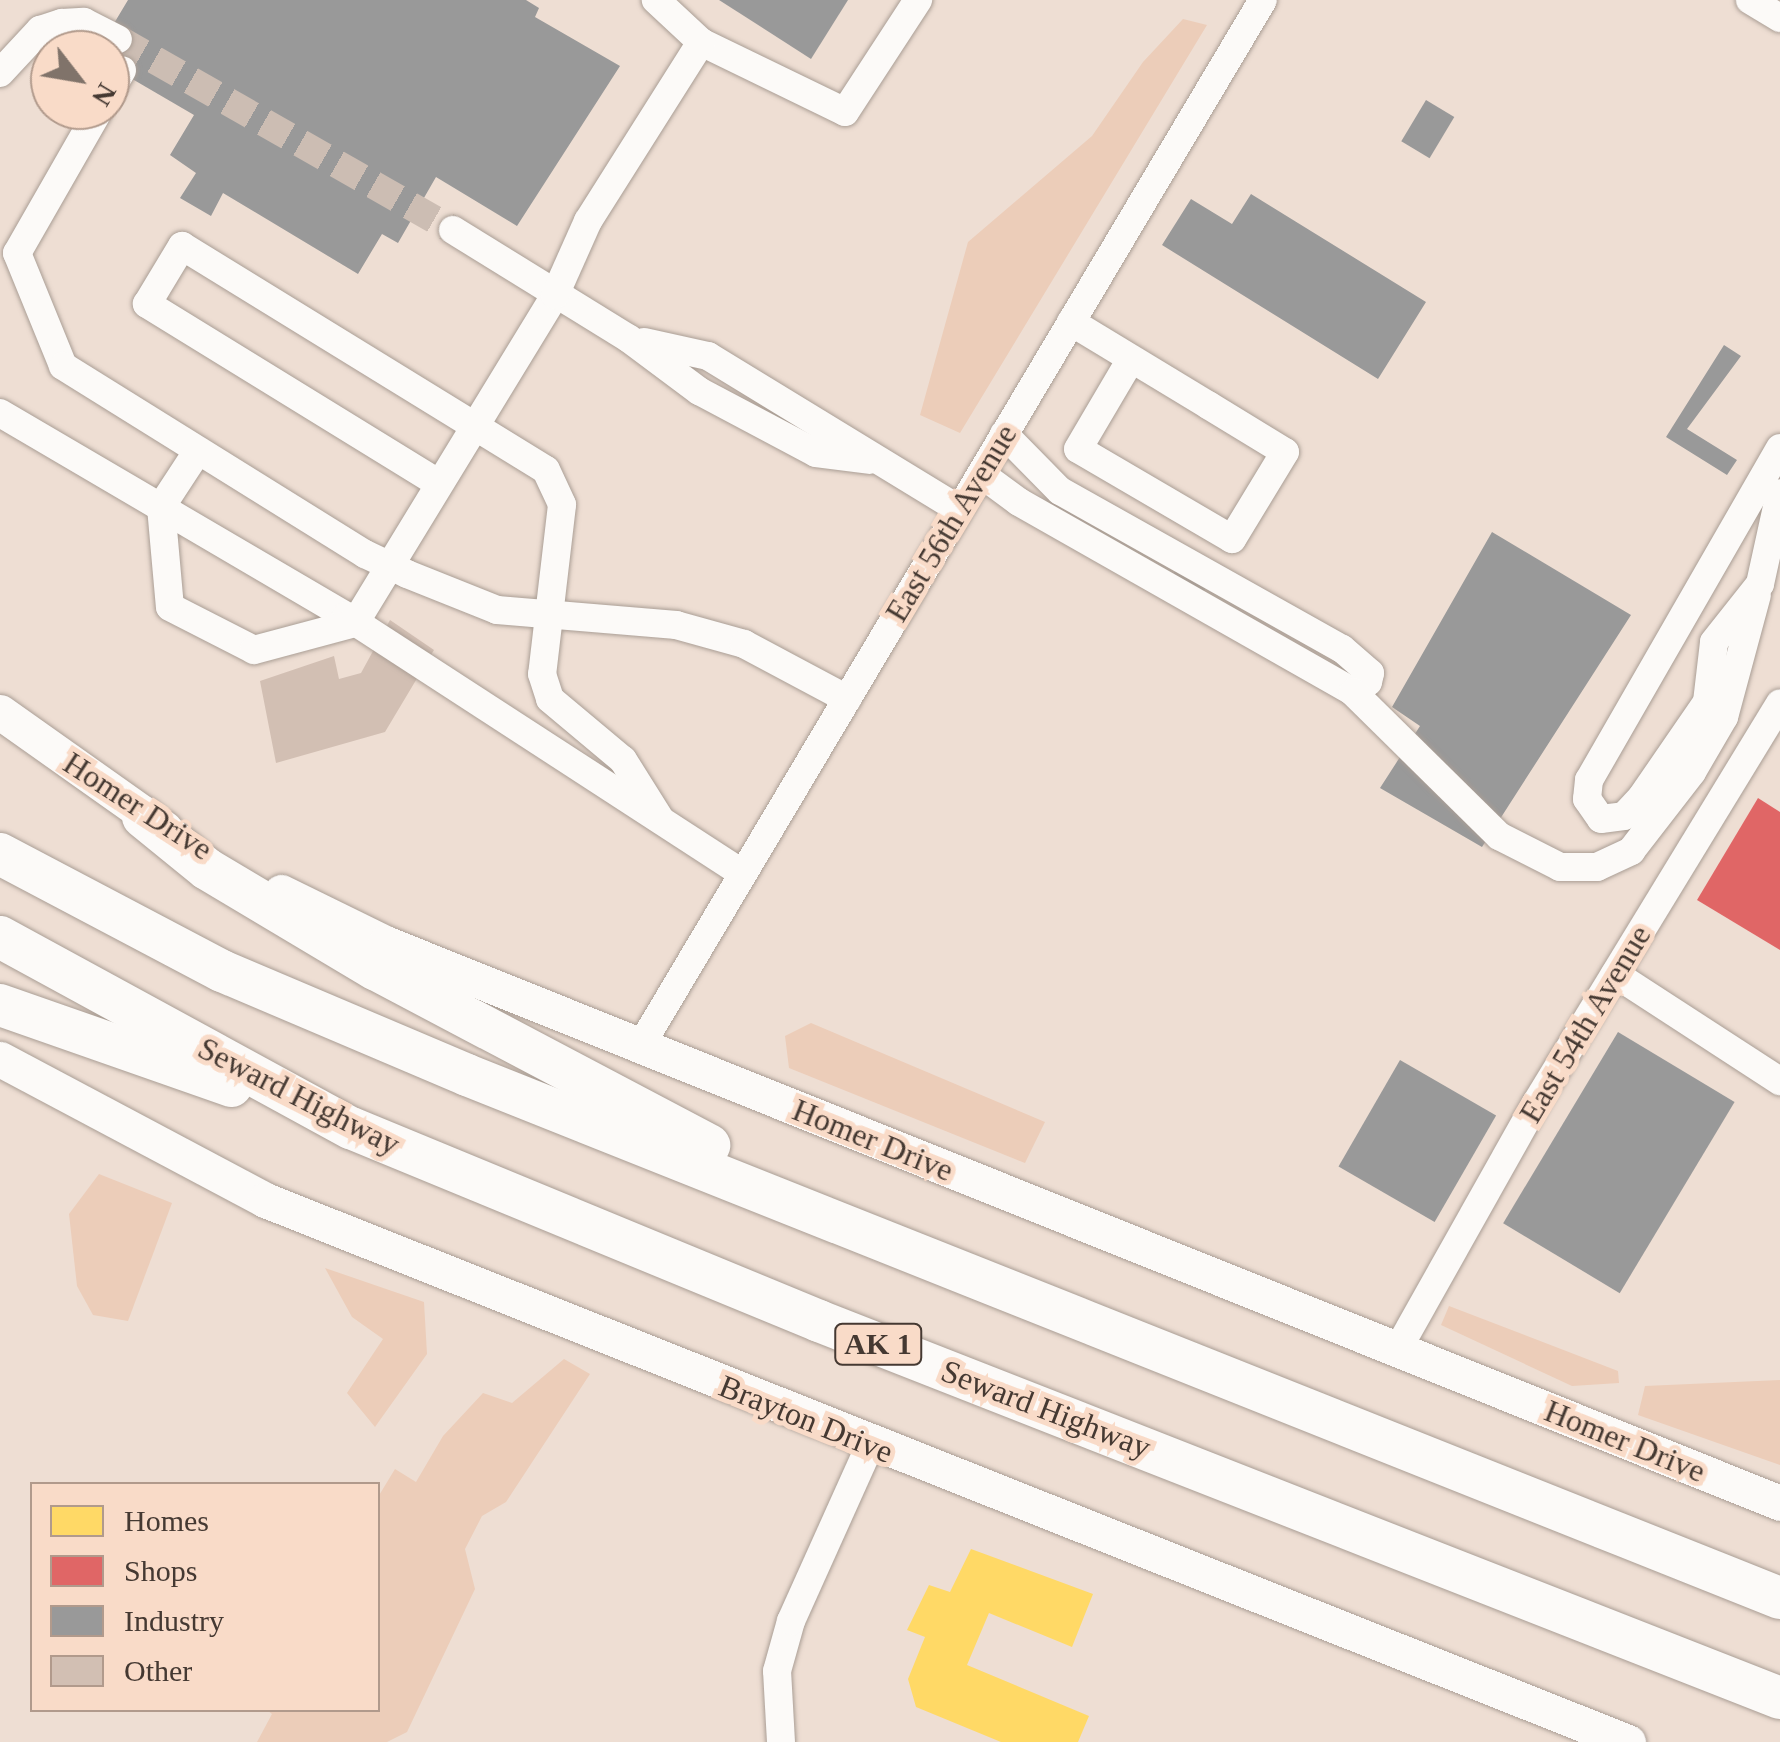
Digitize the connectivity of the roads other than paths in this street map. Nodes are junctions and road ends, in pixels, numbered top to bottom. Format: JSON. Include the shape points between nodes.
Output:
{"nodes":[{"id":1,"x":656,"y":0,"type":"edge"},
{"id":2,"x":918,"y":0,"type":"edge"},
{"id":3,"x":1263,"y":0,"type":"edge"},
{"id":4,"x":1750,"y":0,"type":"edge"},
{"id":5,"x":1780,"y":18,"type":"edge"},
{"id":6,"x":40,"y":30,"type":"edge"},
{"id":7,"x":101,"y":30,"type":"tunnel mouth"},
{"id":8,"x":30,"y":41,"type":"edge"},
{"id":9,"x":701,"y":42,"type":"junction"},
{"id":10,"x":0,"y":74,"type":"edge"},
{"id":11,"x":88,"y":130,"type":"edge"},
{"id":12,"x":453,"y":230,"type":"tunnel mouth"},
{"id":13,"x":555,"y":294,"type":"junction"},
{"id":14,"x":1071,"y":322,"type":"junction"},
{"id":15,"x":1132,"y":359,"type":"junction"},
{"id":16,"x":0,"y":413,"type":"edge"},
{"id":17,"x":477,"y":422,"type":"junction"},
{"id":18,"x":1004,"y":434,"type":"junction"},
{"id":19,"x":1780,"y":448,"type":"edge"},
{"id":20,"x":198,"y":452,"type":"junction"},
{"id":21,"x":981,"y":474,"type":"junction"},
{"id":22,"x":438,"y":483,"type":"junction"},
{"id":23,"x":1780,"y":493,"type":"edge"},
{"id":24,"x":160,"y":507,"type":"junction"},
{"id":25,"x":959,"y":510,"type":"junction"},
{"id":26,"x":387,"y":564,"type":"junction"},
{"id":27,"x":1760,"y":584,"type":"junction"},
{"id":28,"x":548,"y":616,"type":"junction"},
{"id":29,"x":355,"y":623,"type":"junction"},
{"id":30,"x":1353,"y":692,"type":"junction"},
{"id":31,"x":847,"y":698,"type":"junction"},
{"id":32,"x":1780,"y":704,"type":"edge"},
{"id":33,"x":0,"y":712,"type":"edge"},
{"id":34,"x":143,"y":818,"type":"junction"},
{"id":35,"x":660,"y":819,"type":"junction"},
{"id":36,"x":0,"y":854,"type":"edge"},
{"id":37,"x":743,"y":874,"type":"junction"},
{"id":38,"x":0,"y":937,"type":"edge"},
{"id":39,"x":1615,"y":974,"type":"junction"},
{"id":40,"x":0,"y":1005,"type":"edge"},
{"id":41,"x":640,"y":1047,"type":"junction"},
{"id":42,"x":0,"y":1059,"type":"edge"},
{"id":43,"x":1780,"y":1081,"type":"edge"},
{"id":44,"x":352,"y":1128,"type":"junction"},
{"id":45,"x":895,"y":1243,"type":"junction"},
{"id":46,"x":1398,"y":1349,"type":"junction"},
{"id":47,"x":870,"y":1445,"type":"junction"},
{"id":48,"x":1780,"y":1503,"type":"edge"},
{"id":49,"x":1780,"y":1598,"type":"edge"},
{"id":50,"x":1780,"y":1698,"type":"edge"},
{"id":51,"x":782,"y":1742,"type":"edge"},
{"id":52,"x":1628,"y":1742,"type":"edge"}],
"edges":[{"from":1,"to":9,"type":"street"},
{"from":2,"to":9,"type":"street","via":[[845,112]]},
{"from":3,"to":14,"type":"street","name":"East 56th Avenue"},
{"from":4,"to":5,"type":"street"},
{"from":6,"to":7,"type":"street","via":[[62,22]]},
{"from":8,"to":10,"type":"street"},
{"from":9,"to":13,"type":"street","via":[[588,222]]},
{"from":11,"to":20,"type":"street","via":[[17,253],[63,366]]},
{"from":12,"to":13,"type":"street"},
{"from":13,"to":17,"type":"street"},
{"from":13,"to":25,"type":"street","via":[[699,392],[816,453],[870,460]]},
{"from":14,"to":15,"type":"street"},
{"from":14,"to":18,"type":"street","name":"East 56th Avenue"},
{"from":15,"to":15,"type":"street","via":[[1285,452],[1232,539],[1078,449]]},
{"from":16,"to":24,"type":"street"},
{"from":17,"to":22,"type":"street"},
{"from":17,"to":22,"type":"street","via":[[182,246],[147,304]]},
{"from":17,"to":28,"type":"street","via":[[546,470],[562,504]]},
{"from":18,"to":21,"type":"street","name":"East 56th Avenue"},
{"from":18,"to":30,"type":"street","via":[[1060,490],[1358,660],[1370,673]]},
{"from":19,"to":27,"type":"street","via":[[1589,780],[1587,799],[1601,818],[1624,816],[1666,766],[1707,702],[1710,656],[1720,628]]},
{"from":20,"to":24,"type":"street"},
{"from":20,"to":26,"type":"street"},
{"from":21,"to":25,"type":"street","name":"East 56th Avenue"},
{"from":21,"to":30,"type":"street","via":[[1018,502]]},
{"from":22,"to":26,"type":"street"},
{"from":23,"to":27,"type":"street"},
{"from":24,"to":29,"type":"street"},
{"from":24,"to":29,"type":"street","via":[[170,607],[254,650]]},
{"from":25,"to":31,"type":"street","name":"East 56th Avenue"},
{"from":26,"to":28,"type":"street","via":[[497,610]]},
{"from":26,"to":29,"type":"street"},
{"from":27,"to":30,"type":"street","via":[[1724,717],[1643,838],[1597,867],[1560,867],[1498,836]]},
{"from":28,"to":31,"type":"street","via":[[693,630],[744,644]]},
{"from":28,"to":35,"type":"street","via":[[542,674],[550,699],[622,760]]},
{"from":29,"to":35,"type":"street"},
{"from":31,"to":37,"type":"street","name":"East 56th Avenue"},
{"from":32,"to":39,"type":"street","name":"East 54th Avenue"},
{"from":33,"to":34,"type":"main road","name":"Homer Drive"},
{"from":34,"to":41,"type":"main road","name":"Homer Drive","via":[[386,944]]},
{"from":34,"to":45,"type":"highway","via":[[208,870],[375,969]]},
{"from":35,"to":37,"type":"street"},
{"from":36,"to":45,"type":"highway","via":[[222,971]]},
{"from":37,"to":41,"type":"street","name":"East 56th Avenue"},
{"from":38,"to":44,"type":"highway","name":"Seward Highway","number":"AK 1"},
{"from":39,"to":43,"type":"street"},
{"from":39,"to":46,"type":"street","name":"East 54th Avenue"},
{"from":40,"to":44,"type":"highway"},
{"from":41,"to":46,"type":"main road","name":"Homer Drive"},
{"from":42,"to":47,"type":"main road","name":"Brayton Drive","via":[[265,1200]]},
{"from":44,"to":50,"type":"highway","name":"Seward Highway","number":"AK 1","via":[[819,1321]]},
{"from":45,"to":49,"type":"highway"},
{"from":46,"to":48,"type":"main road","name":"Homer Drive"},
{"from":47,"to":51,"type":"street","via":[[791,1621],[777,1670]]},
{"from":47,"to":52,"type":"main road","name":"Brayton Drive"}]}
